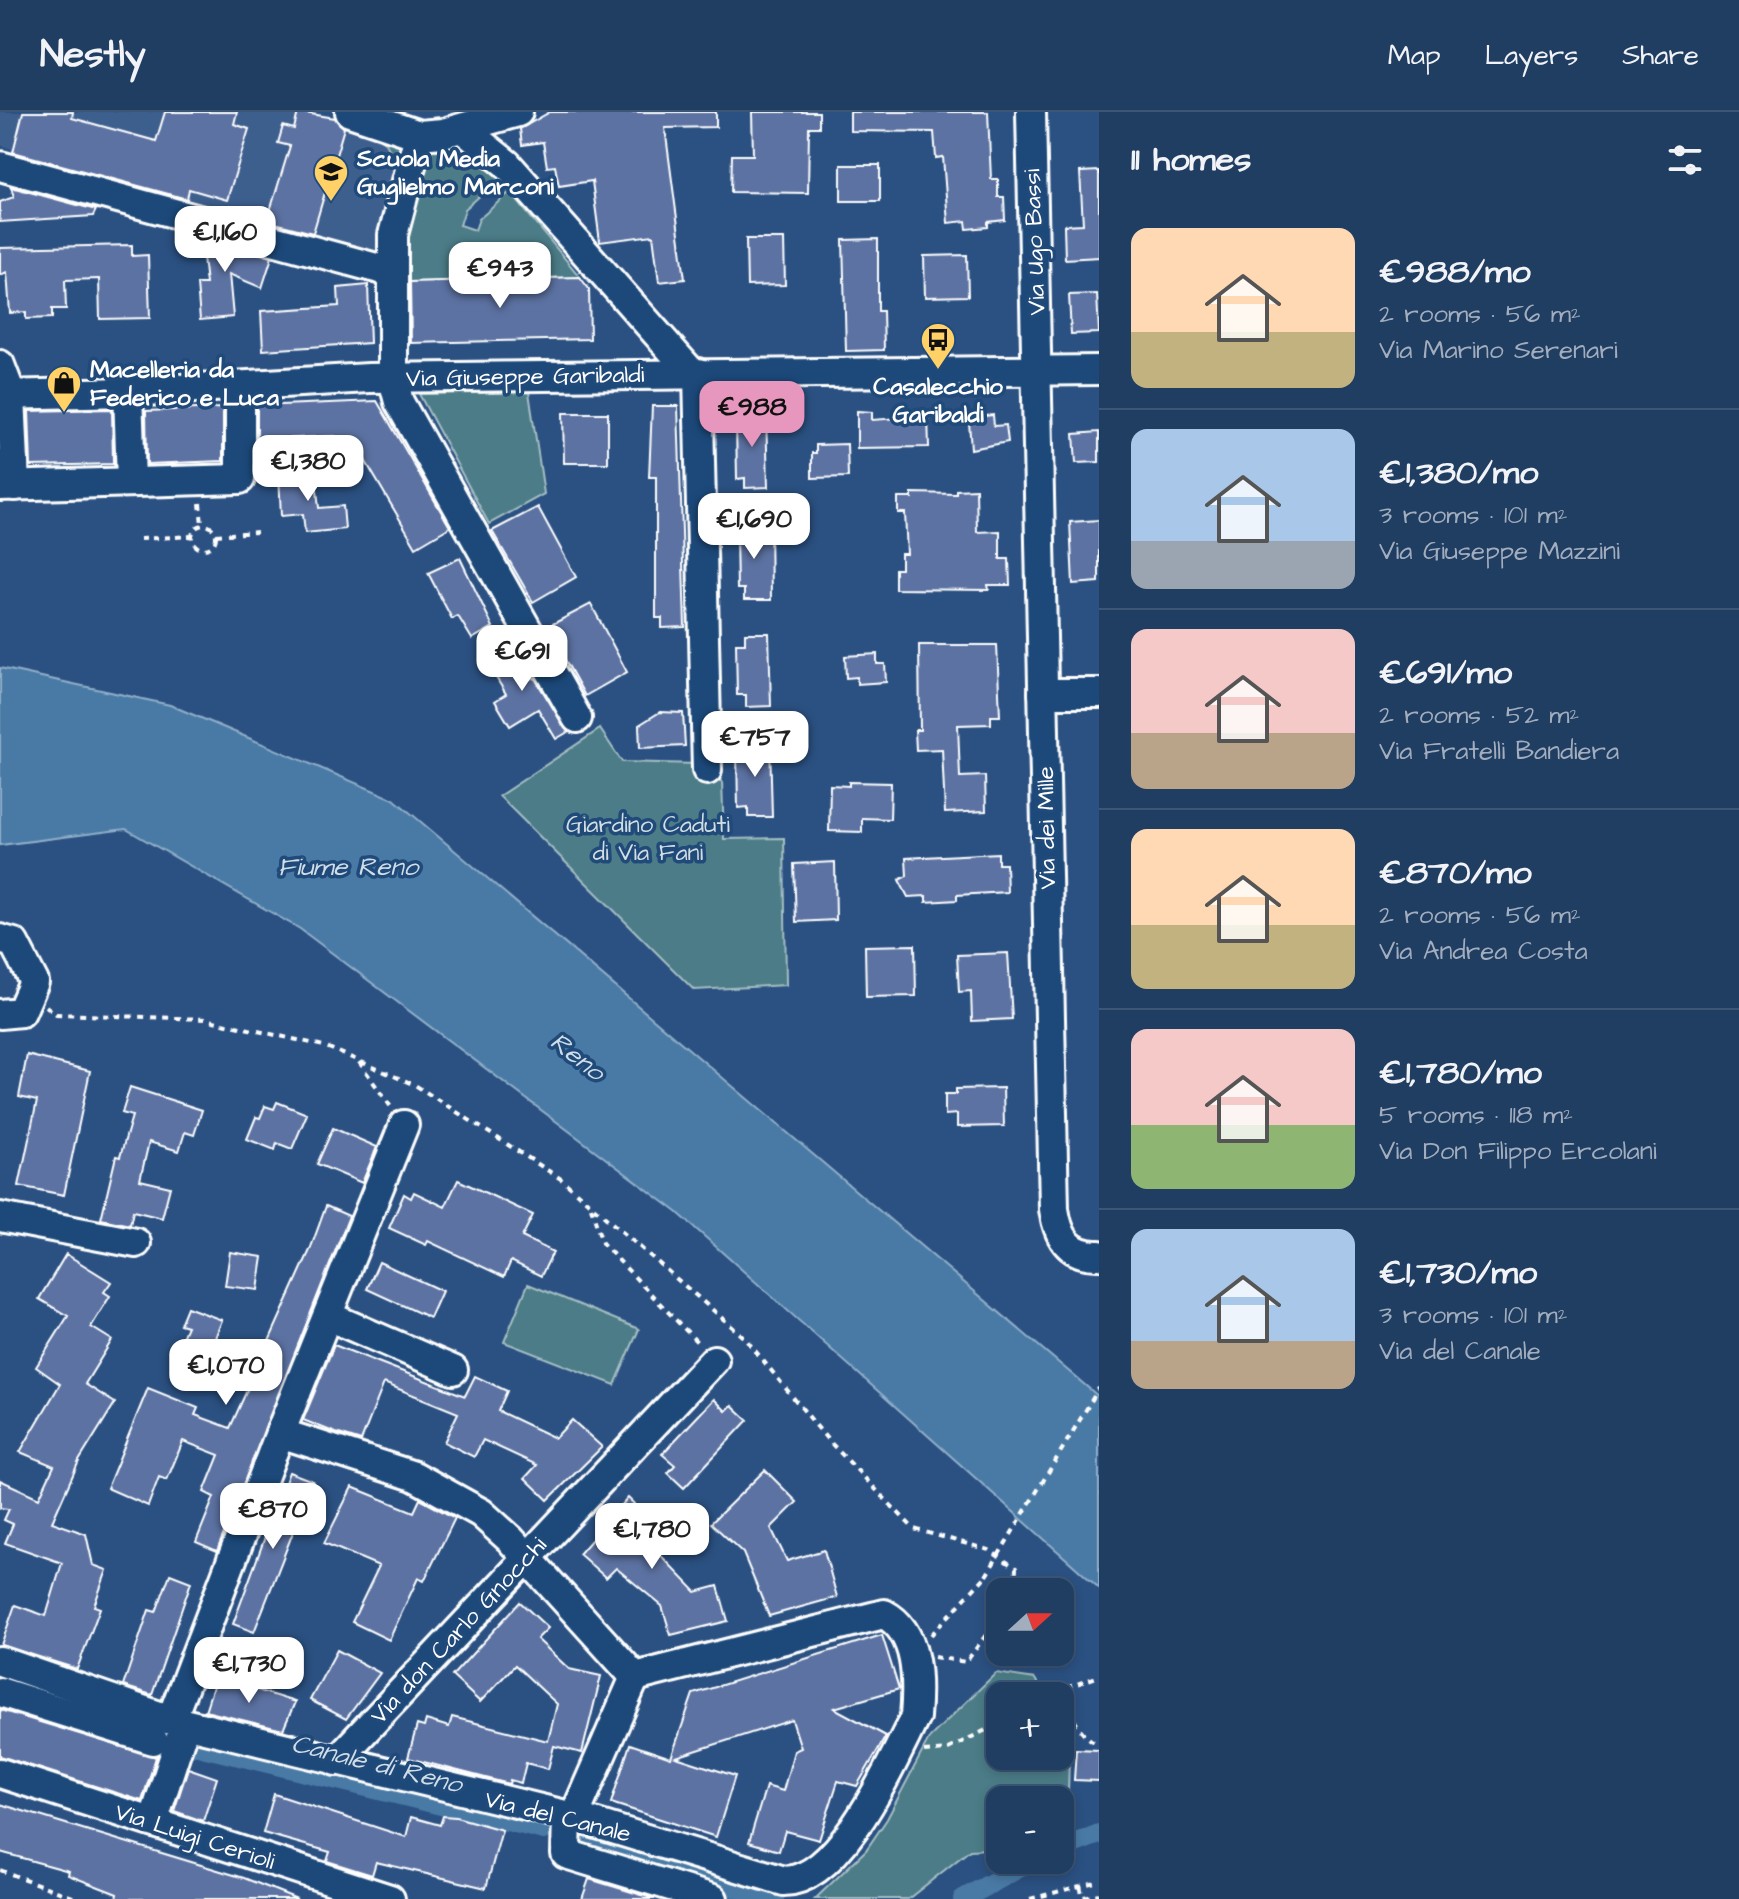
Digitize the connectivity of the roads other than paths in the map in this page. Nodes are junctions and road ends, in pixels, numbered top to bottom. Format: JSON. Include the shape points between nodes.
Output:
{"nodes":[{"id":1,"x":350,"y":112,"type":"edge"},
{"id":2,"x":518,"y":112,"type":"edge"},
{"id":3,"x":1031,"y":112,"type":"edge"},
{"id":4,"x":376,"y":117,"type":"edge"},
{"id":5,"x":463,"y":129,"type":"junction"},
{"id":6,"x":419,"y":135,"type":"junction"},
{"id":7,"x":0,"y":166,"type":"edge"},
{"id":8,"x":391,"y":272,"type":"junction"},
{"id":9,"x":0,"y":365,"type":"edge"},
{"id":10,"x":1099,"y":370,"type":"edge"},
{"id":11,"x":695,"y":372,"type":"junction"},
{"id":12,"x":1038,"y":372,"type":"junction"},
{"id":13,"x":393,"y":379,"type":"junction"},
{"id":14,"x":240,"y":386,"type":"junction"},
{"id":15,"x":128,"y":392,"type":"junction"},
{"id":16,"x":6,"y":394,"type":"edge"},
{"id":17,"x":131,"y":482,"type":"junction"},
{"id":18,"x":7,"y":486,"type":"edge"},
{"id":19,"x":1043,"y":693,"type":"junction"},
{"id":20,"x":1099,"y":693,"type":"edge"},
{"id":21,"x":577,"y":718,"type":"dead end"},
{"id":22,"x":707,"y":770,"type":"dead end"},
{"id":23,"x":0,"y":939,"type":"edge"},
{"id":24,"x":10,"y":1013,"type":"edge"},
{"id":25,"x":404,"y":1125,"type":"road end"},
{"id":26,"x":0,"y":1217,"type":"edge"},
{"id":27,"x":136,"y":1243,"type":"dead end"},
{"id":28,"x":1099,"y":1255,"type":"edge"},
{"id":29,"x":328,"y":1316,"type":"junction"},
{"id":30,"x":714,"y":1360,"type":"road end"},
{"id":31,"x":453,"y":1370,"type":"dead end"},
{"id":32,"x":280,"y":1433,"type":"junction"},
{"id":33,"x":526,"y":1557,"type":"junction"},
{"id":34,"x":0,"y":1661,"type":"edge"},
{"id":35,"x":635,"y":1677,"type":"junction"},
{"id":36,"x":0,"y":1692,"type":"edge"},
{"id":37,"x":170,"y":1728,"type":"junction"},
{"id":38,"x":336,"y":1761,"type":"junction"},
{"id":39,"x":0,"y":1773,"type":"edge"},
{"id":40,"x":570,"y":1817,"type":"junction"},
{"id":41,"x":153,"y":1822,"type":"junction"},
{"id":42,"x":390,"y":1899,"type":"edge"},
{"id":43,"x":713,"y":1899,"type":"edge"}],
"edges":[{"from":1,"to":4,"type":"street"},
{"from":2,"to":5,"type":"street"},
{"from":3,"to":12,"type":"street","name":"Via Ugo Bassi"},
{"from":4,"to":6,"type":"street"},
{"from":5,"to":6,"type":"street"},
{"from":5,"to":11,"type":"street","via":[[507,164]]},
{"from":6,"to":8,"type":"street","via":[[393,235]]},
{"from":7,"to":8,"type":"street"},
{"from":8,"to":13,"type":"street"},
{"from":9,"to":16,"type":"street"},
{"from":10,"to":12,"type":"street","name":"Via Giuseppe Garibaldi"},
{"from":11,"to":12,"type":"street","name":"Via Giuseppe Garibaldi"},
{"from":11,"to":13,"type":"street","name":"Via Giuseppe Garibaldi"},
{"from":11,"to":22,"type":"street"},
{"from":12,"to":19,"type":"street","name":"Via dei Mille"},
{"from":13,"to":14,"type":"street","name":"Via Giuseppe Garibaldi"},
{"from":13,"to":21,"type":"street","via":[[409,423]]},
{"from":14,"to":15,"type":"street","name":"Via Giuseppe Garibaldi"},
{"from":14,"to":17,"type":"street","via":[[240,479]]},
{"from":15,"to":16,"type":"street","name":"Via Giuseppe Garibaldi"},
{"from":15,"to":17,"type":"street"},
{"from":16,"to":18,"type":"street"},
{"from":17,"to":18,"type":"street"},
{"from":19,"to":20,"type":"street"},
{"from":19,"to":28,"type":"street","name":"Via dei Mille","via":[[1054,1209],[1057,1231],[1070,1247]]},
{"from":23,"to":24,"type":"street","via":[[14,943],[34,982]]},
{"from":25,"to":29,"type":"street"},
{"from":26,"to":27,"type":"street"},
{"from":29,"to":31,"type":"street"},
{"from":29,"to":32,"type":"street"},
{"from":30,"to":33,"type":"street","name":"Via don Carlo Gnocchi"},
{"from":32,"to":33,"type":"street","via":[[414,1476],[481,1513]]},
{"from":32,"to":37,"type":"street"},
{"from":33,"to":35,"type":"street"},
{"from":33,"to":38,"type":"street","name":"Via don Carlo Gnocchi"},
{"from":34,"to":37,"type":"street","name":"Via del Canale"},
{"from":35,"to":40,"type":"street"},
{"from":35,"to":40,"type":"street","name":"Via del Canale","via":[[884,1614],[903,1627],[912,1654],[915,1717],[846,1838],[825,1862],[796,1881]]},
{"from":36,"to":37,"type":"street"},
{"from":37,"to":38,"type":"street","name":"Via del Canale"},
{"from":37,"to":41,"type":"street"},
{"from":38,"to":40,"type":"street","name":"Via del Canale"},
{"from":39,"to":41,"type":"street","name":"Via Luigi Cerioli"},
{"from":40,"to":43,"type":"street","via":[[566,1854]]},
{"from":41,"to":42,"type":"street","name":"Via Luigi Cerioli"}]}
